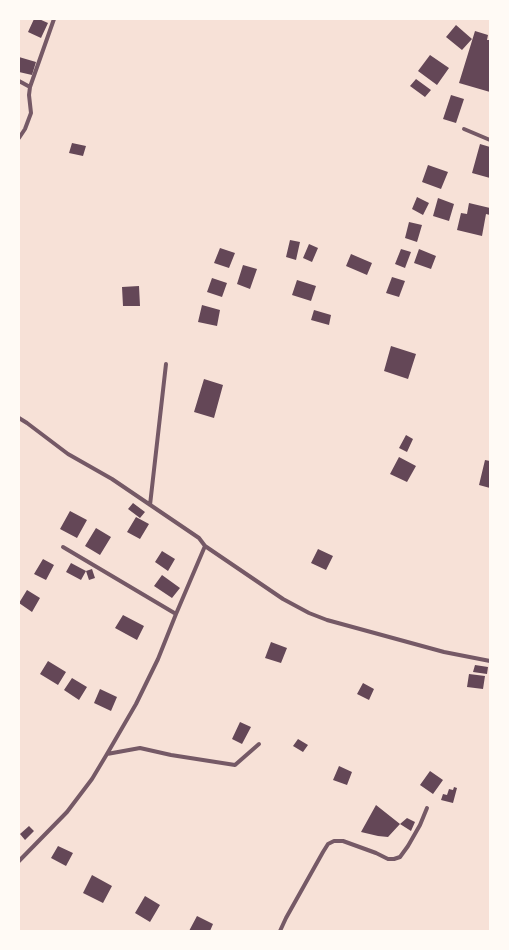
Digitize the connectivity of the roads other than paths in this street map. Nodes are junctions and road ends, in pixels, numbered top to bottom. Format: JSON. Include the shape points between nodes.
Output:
{"nodes":[{"id":1,"x":54,"y":19,"type":"edge"},
{"id":2,"x":19,"y":81,"type":"edge"},
{"id":3,"x":30,"y":87,"type":"junction"},
{"id":4,"x":464,"y":129,"type":"dead end"},
{"id":5,"x":19,"y":138,"type":"edge"},
{"id":6,"x":490,"y":140,"type":"edge"},
{"id":7,"x":166,"y":364,"type":"dead end"},
{"id":8,"x":19,"y":418,"type":"edge"},
{"id":9,"x":150,"y":506,"type":"junction"},
{"id":10,"x":205,"y":546,"type":"junction"},
{"id":11,"x":63,"y":547,"type":"dead end"},
{"id":12,"x":176,"y":614,"type":"junction"},
{"id":13,"x":490,"y":661,"type":"edge"},
{"id":14,"x":259,"y":744,"type":"dead end"},
{"id":15,"x":107,"y":754,"type":"junction"},
{"id":16,"x":427,"y":808,"type":"dead end"},
{"id":17,"x":19,"y":861,"type":"edge"},
{"id":18,"x":280,"y":931,"type":"edge"}],
"edges":[{"from":1,"to":3,"type":"street"},
{"from":2,"to":3,"type":"street"},
{"from":3,"to":5,"type":"street","via":[[31,113]]},
{"from":4,"to":6,"type":"street"},
{"from":7,"to":9,"type":"street"},
{"from":8,"to":9,"type":"street","via":[[68,454],[112,479]]},
{"from":9,"to":10,"type":"street","via":[[199,538]]},
{"from":10,"to":12,"type":"street"},
{"from":10,"to":13,"type":"street","via":[[283,599],[309,613],[444,652]]},
{"from":11,"to":12,"type":"street"},
{"from":12,"to":15,"type":"street","via":[[136,704]]},
{"from":14,"to":15,"type":"street","via":[[235,765],[140,748]]},
{"from":15,"to":17,"type":"street","via":[[67,812]]},
{"from":16,"to":18,"type":"street","via":[[420,825],[400,857],[388,859],[343,841],[328,844]]}]}
